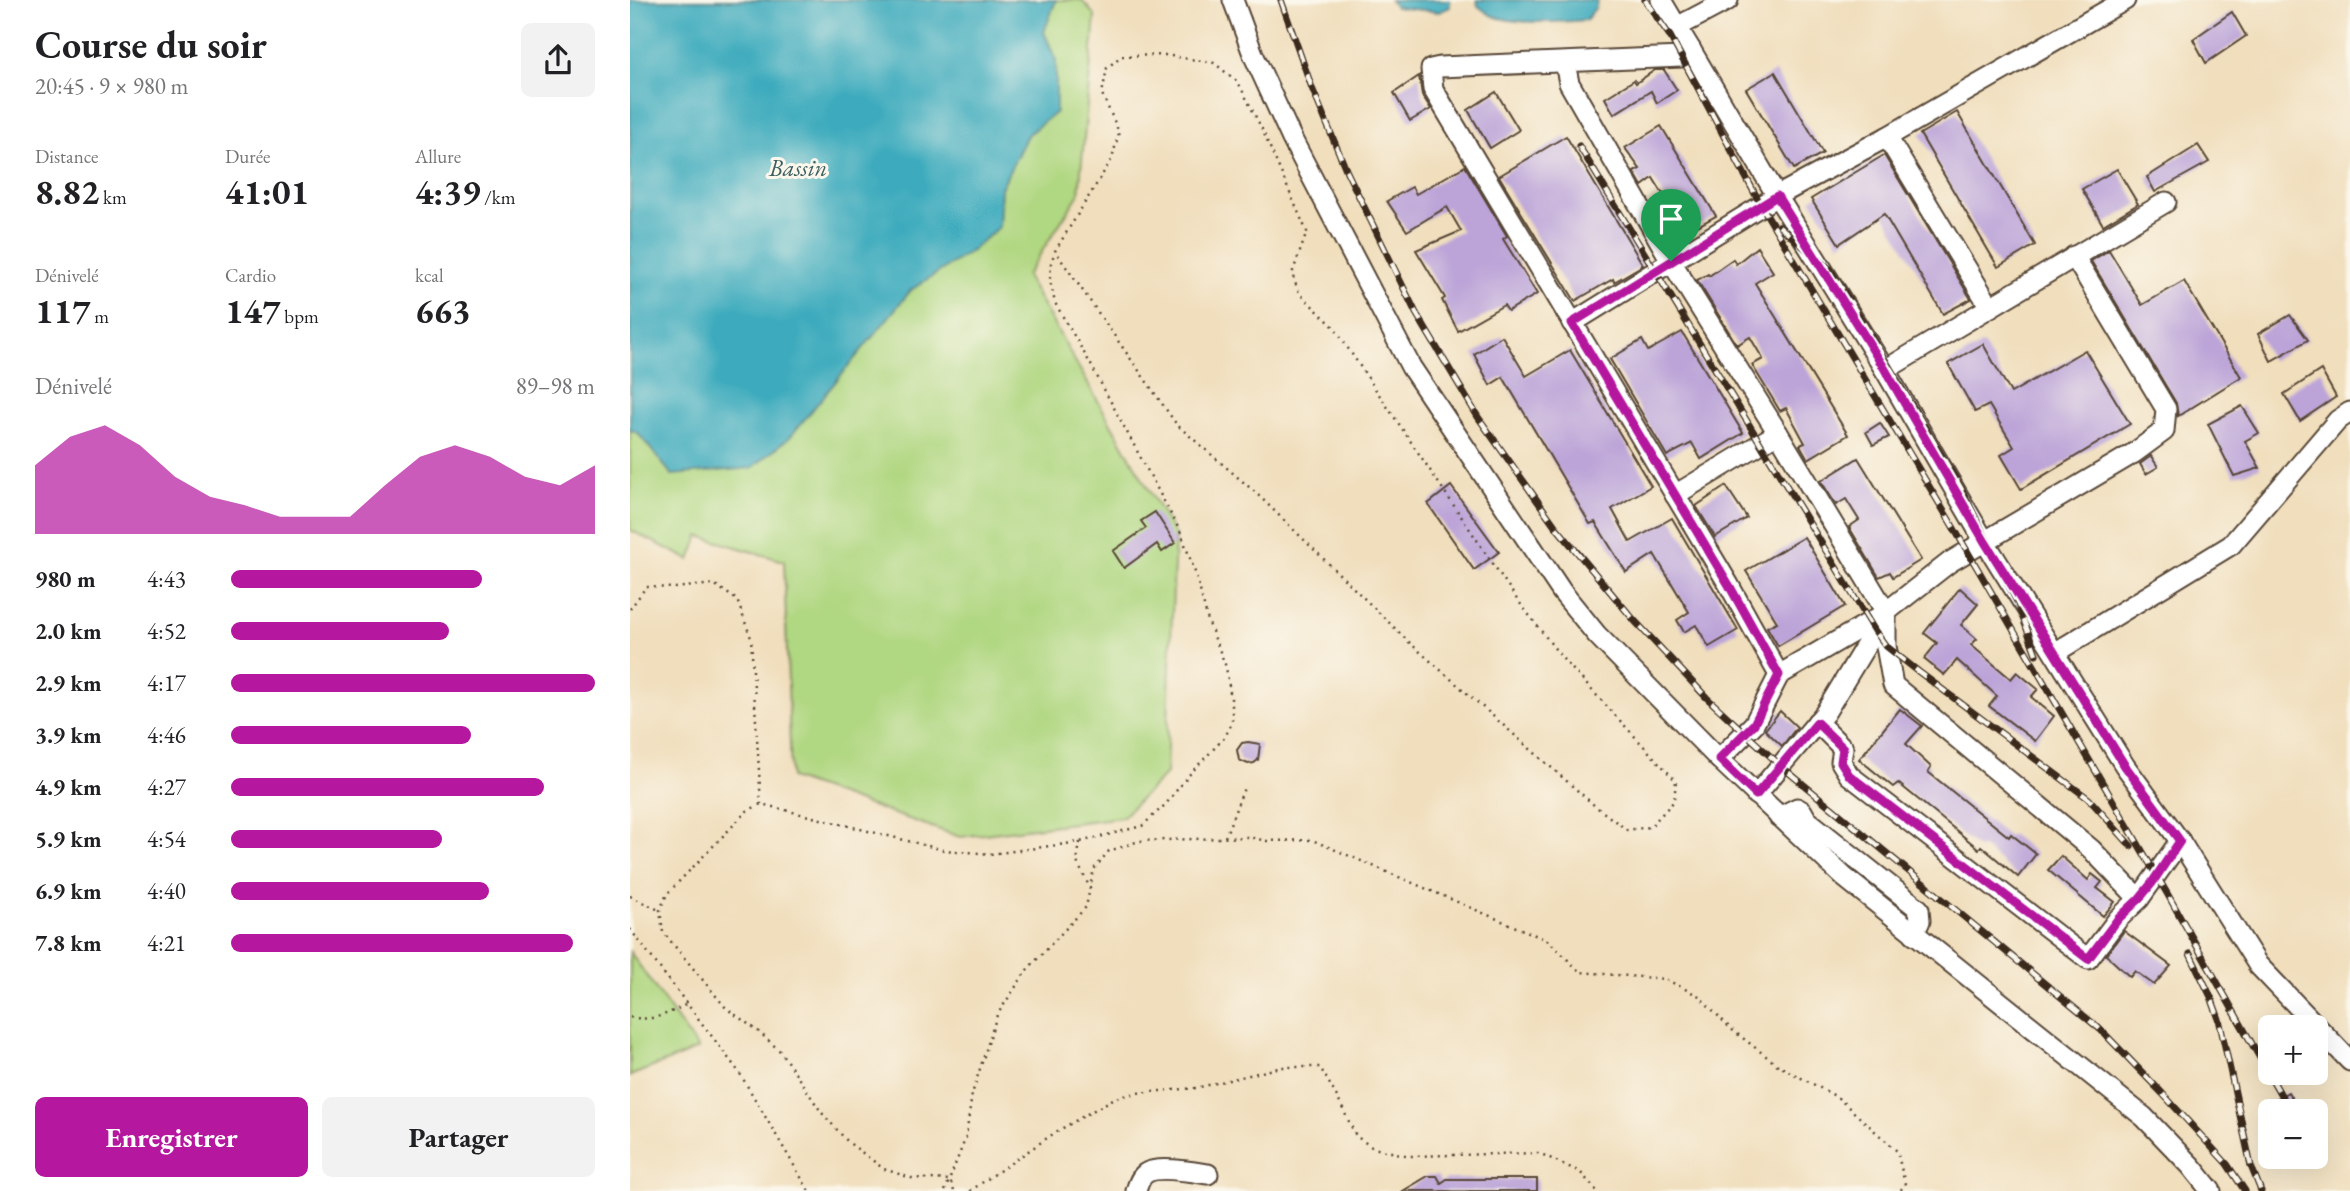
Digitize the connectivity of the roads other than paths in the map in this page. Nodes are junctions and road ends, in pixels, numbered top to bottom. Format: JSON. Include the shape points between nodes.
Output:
{"nodes":[{"id":1,"x":1233,"y":0,"type":"edge"},
{"id":2,"x":1661,"y":0,"type":"edge"},
{"id":3,"x":1728,"y":0,"type":"edge"},
{"id":4,"x":2124,"y":0,"type":"edge"},
{"id":5,"x":1677,"y":27,"type":"junction"},
{"id":6,"x":1691,"y":50,"type":"junction"},
{"id":7,"x":1565,"y":63,"type":"junction"},
{"id":8,"x":1887,"y":137,"type":"junction"},
{"id":9,"x":1777,"y":196,"type":"junction"},
{"id":10,"x":2166,"y":202,"type":"dead end"},
{"id":11,"x":2074,"y":256,"type":"junction"},
{"id":12,"x":1671,"y":261,"type":"junction"},
{"id":13,"x":1990,"y":307,"type":"junction"},
{"id":14,"x":1572,"y":323,"type":"junction"},
{"id":15,"x":1885,"y":370,"type":"junction"},
{"id":16,"x":2350,"y":412,"type":"edge"},
{"id":17,"x":1778,"y":433,"type":"junction"},
{"id":18,"x":1675,"y":495,"type":"junction"},
{"id":19,"x":1985,"y":542,"type":"junction"},
{"id":20,"x":1886,"y":612,"type":"junction"},
{"id":21,"x":2061,"y":649,"type":"dead end"},
{"id":22,"x":1779,"y":675,"type":"junction"},
{"id":23,"x":1817,"y":723,"type":"junction"},
{"id":24,"x":1719,"y":759,"type":"junction"},
{"id":25,"x":1756,"y":795,"type":"junction"},
{"id":26,"x":2180,"y":841,"type":"junction"},
{"id":27,"x":2139,"y":899,"type":"junction"},
{"id":28,"x":2350,"y":1061,"type":"edge"},
{"id":29,"x":1208,"y":1174,"type":"dead end"},
{"id":30,"x":1136,"y":1191,"type":"edge"},
{"id":31,"x":2211,"y":1191,"type":"edge"}],
"edges":[{"from":1,"to":24,"type":"street","via":[[1292,139],[1411,367],[1562,592],[1597,635]]},
{"from":2,"to":5,"type":"street"},
{"from":3,"to":5,"type":"street"},
{"from":4,"to":8,"type":"street"},
{"from":5,"to":6,"type":"street"},
{"from":6,"to":7,"type":"street","via":[[1682,57]]},
{"from":6,"to":9,"type":"street"},
{"from":7,"to":12,"type":"street","via":[[1569,83]]},
{"from":7,"to":14,"type":"street","via":[[1431,69],[1433,89]]},
{"from":8,"to":9,"type":"street"},
{"from":8,"to":13,"type":"street"},
{"from":9,"to":12,"type":"street"},
{"from":9,"to":15,"type":"street"},
{"from":10,"to":11,"type":"street"},
{"from":11,"to":13,"type":"street"},
{"from":11,"to":19,"type":"street","via":[[2166,409],[2164,431]]},
{"from":12,"to":14,"type":"street"},
{"from":12,"to":17,"type":"street"},
{"from":13,"to":15,"type":"street"},
{"from":14,"to":18,"type":"street"},
{"from":15,"to":19,"type":"street"},
{"from":16,"to":21,"type":"street","via":[[2338,420],[2231,545]]},
{"from":17,"to":18,"type":"street"},
{"from":17,"to":20,"type":"street"},
{"from":18,"to":22,"type":"street"},
{"from":19,"to":20,"type":"street"},
{"from":19,"to":26,"type":"street","via":[[2125,766]]},
{"from":20,"to":22,"type":"street"},
{"from":20,"to":23,"type":"street"},
{"from":20,"to":27,"type":"street","via":[[1886,646],[1894,685],[2091,849]]},
{"from":22,"to":24,"type":"street","via":[[1754,724]]},
{"from":23,"to":25,"type":"street"},
{"from":23,"to":27,"type":"street","via":[[1843,748],[1841,762],[1849,775],[2088,959]]},
{"from":24,"to":25,"type":"street"},
{"from":25,"to":31,"type":"street","via":[[1844,877],[2144,1117]]},
{"from":26,"to":27,"type":"street"},
{"from":26,"to":28,"type":"street","via":[[2258,965]]},
{"from":29,"to":30,"type":"street","via":[[1149,1171]]}]}
